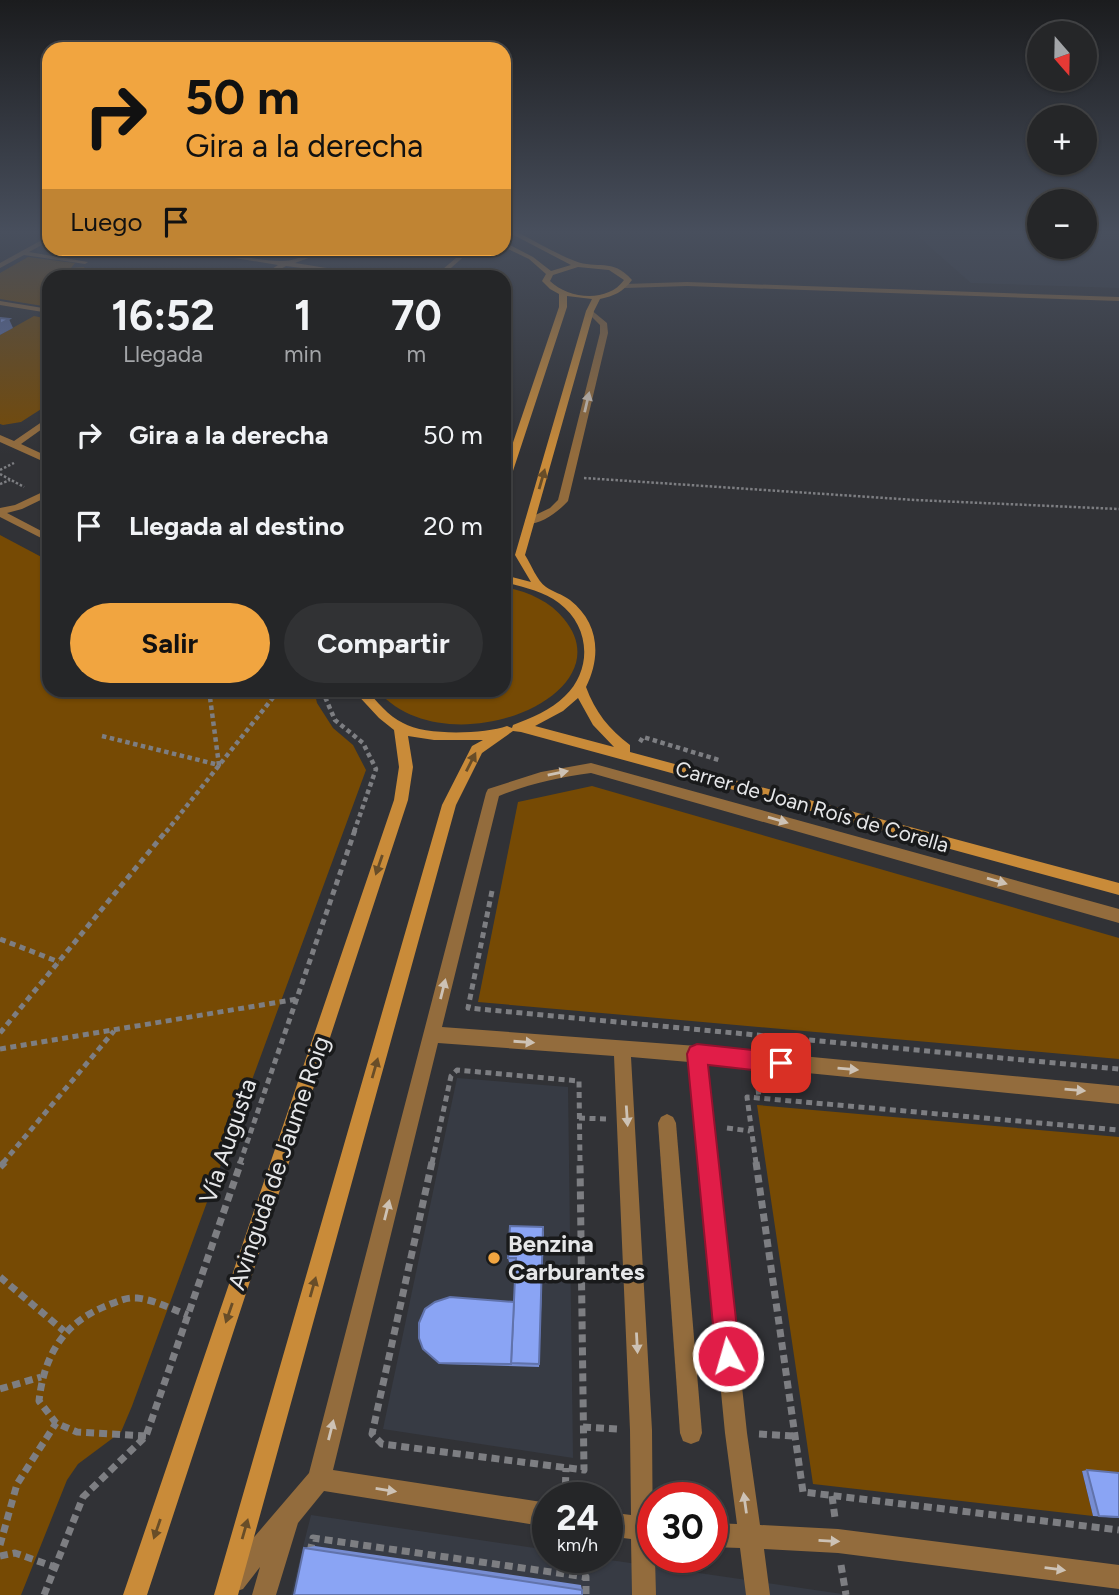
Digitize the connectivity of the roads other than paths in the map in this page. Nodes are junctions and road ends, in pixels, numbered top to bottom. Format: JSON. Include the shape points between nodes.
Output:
{"nodes":[{"id":1,"x":15,"y":305,"type":"edge"},
{"id":2,"x":563,"y":305,"type":"edge"},
{"id":3,"x":593,"y":305,"type":"edge"},
{"id":4,"x":42,"y":310,"type":"edge"},
{"id":5,"x":590,"y":311,"type":"junction"},
{"id":6,"x":42,"y":426,"type":"edge"},
{"id":7,"x":0,"y":438,"type":"edge"},
{"id":8,"x":14,"y":445,"type":"junction"},
{"id":9,"x":42,"y":458,"type":"edge"},
{"id":10,"x":511,"y":462,"type":"edge"},
{"id":11,"x":42,"y":495,"type":"edge"},
{"id":12,"x":0,"y":512,"type":"edge"},
{"id":13,"x":529,"y":522,"type":"junction"},
{"id":14,"x":42,"y":535,"type":"edge"},
{"id":15,"x":511,"y":580,"type":"edge"},
{"id":16,"x":540,"y":588,"type":"junction"},
{"id":17,"x":580,"y":687,"type":"junction"},
{"id":18,"x":367,"y":697,"type":"edge"},
{"id":19,"x":400,"y":728,"type":"junction"},
{"id":20,"x":514,"y":729,"type":"junction"},
{"id":21,"x":632,"y":755,"type":"junction"},
{"id":22,"x":1119,"y":889,"type":"edge"},
{"id":23,"x":1119,"y":916,"type":"edge"},
{"id":24,"x":432,"y":1034,"type":"junction"},
{"id":25,"x":622,"y":1048,"type":"junction"},
{"id":26,"x":697,"y":1054,"type":"junction"},
{"id":27,"x":1119,"y":1095,"type":"edge"},
{"id":28,"x":667,"y":1123,"type":"dead end"},
{"id":29,"x":691,"y":1433,"type":"dead end"},
{"id":30,"x":319,"y":1479,"type":"junction"},
{"id":31,"x":644,"y":1482,"type":"edge"},
{"id":32,"x":532,"y":1512,"type":"edge"},
{"id":33,"x":287,"y":1517,"type":"junction"},
{"id":34,"x":728,"y":1536,"type":"edge"},
{"id":35,"x":750,"y":1538,"type":"junction"},
{"id":36,"x":645,"y":1573,"type":"edge"},
{"id":37,"x":1119,"y":1577,"type":"edge"},
{"id":38,"x":228,"y":1591,"type":"edge"},
{"id":39,"x":135,"y":1595,"type":"edge"},
{"id":40,"x":264,"y":1595,"type":"edge"},
{"id":41,"x":644,"y":1595,"type":"edge"},
{"id":42,"x":758,"y":1595,"type":"edge"}],
"edges":[{"from":1,"to":4,"type":"street"},
{"from":2,"to":10,"type":"main road"},
{"from":3,"to":5,"type":"main road"},
{"from":13,"to":5,"type":"main road","one_way":true},
{"from":13,"to":5,"type":"street","one_way":true,"via":[[559,506],[569,477],[604,333],[604,325]]},
{"from":6,"to":8,"type":"street"},
{"from":7,"to":8,"type":"street"},
{"from":8,"to":9,"type":"street"},
{"from":11,"to":12,"type":"street"},
{"from":12,"to":14,"type":"street"},
{"from":13,"to":16,"type":"main road","via":[[520,555]]},
{"from":15,"to":16,"type":"main road"},
{"from":16,"to":17,"type":"main road","via":[[566,602],[587,625],[592,647]]},
{"from":17,"to":20,"type":"main road","via":[[545,716]]},
{"from":17,"to":21,"type":"main road","via":[[586,706],[607,735]]},
{"from":18,"to":19,"type":"main road"},
{"from":19,"to":20,"type":"main road","via":[[483,737]]},
{"from":19,"to":39,"type":"main road","name":"Avinguda de Jaume Roig","one_way":true,"via":[[406,767],[401,800]]},
{"from":20,"to":21,"type":"main road"},
{"from":38,"to":20,"type":"main road","one_way":true,"via":[[449,805],[477,750]]},
{"from":21,"to":22,"type":"main road"},
{"from":24,"to":23,"type":"street","name":"Carrer de Joan Roís de Corella","one_way":true,"via":[[493,793],[559,772],[592,768]]},
{"from":24,"to":25,"type":"street","one_way":true},
{"from":30,"to":24,"type":"street","one_way":true},
{"from":25,"to":26,"type":"street"},
{"from":25,"to":31,"type":"street","one_way":true},
{"from":26,"to":27,"type":"street","one_way":true},
{"from":35,"to":26,"type":"street","one_way":true},
{"from":28,"to":29,"type":"street"},
{"from":30,"to":32,"type":"street","one_way":true},
{"from":30,"to":33,"type":"street"},
{"from":33,"to":38,"type":"street"},
{"from":33,"to":40,"type":"street"},
{"from":34,"to":35,"type":"street"},
{"from":35,"to":37,"type":"street","one_way":true,"via":[[838,1541]]},
{"from":35,"to":42,"type":"street"},
{"from":36,"to":41,"type":"street"}]}
